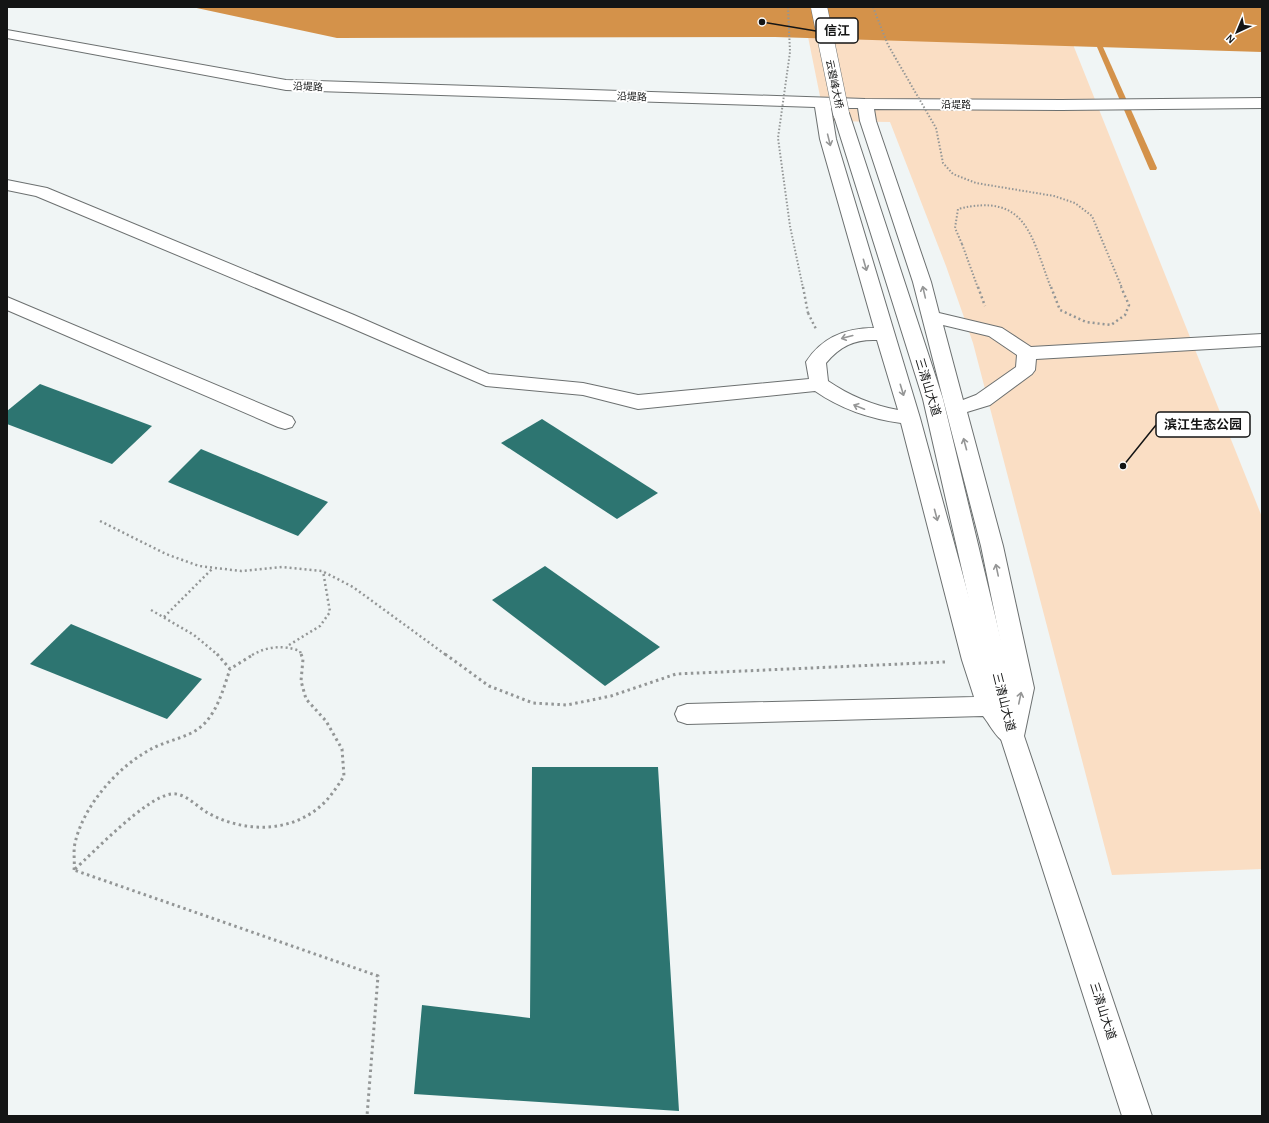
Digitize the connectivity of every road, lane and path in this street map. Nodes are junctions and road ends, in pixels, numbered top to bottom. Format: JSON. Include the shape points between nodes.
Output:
{"nodes":[{"id":1,"x":788,"y":7,"type":"edge"},
{"id":2,"x":818,"y":7,"type":"edge"},
{"id":3,"x":873,"y":7,"type":"edge"},
{"id":4,"x":7,"y":34,"type":"edge"},
{"id":5,"x":822,"y":102,"type":"junction"},
{"id":6,"x":1262,"y":103,"type":"edge"},
{"id":7,"x":866,"y":104,"type":"junction"},
{"id":8,"x":7,"y":185,"type":"edge"},
{"id":9,"x":894,"y":282,"type":"joint"},
{"id":10,"x":7,"y":303,"type":"edge"},
{"id":11,"x":808,"y":313,"type":"dead end"},
{"id":12,"x":930,"y":316,"type":"junction"},
{"id":13,"x":995,"y":332,"type":"junction"},
{"id":14,"x":885,"y":334,"type":"junction"},
{"id":15,"x":1262,"y":340,"type":"edge"},
{"id":16,"x":1028,"y":353,"type":"junction"},
{"id":17,"x":819,"y":384,"type":"junction"},
{"id":18,"x":956,"y":409,"type":"junction"},
{"id":19,"x":910,"y":418,"type":"junction"},
{"id":20,"x":285,"y":422,"type":"dead end"},
{"id":21,"x":100,"y":520,"type":"dead end"},
{"id":22,"x":213,"y":568,"type":"junction"},
{"id":23,"x":322,"y":571,"type":"junction"},
{"id":24,"x":151,"y":610,"type":"dead end"},
{"id":25,"x":164,"y":617,"type":"junction"},
{"id":26,"x":289,"y":646,"type":"junction"},
{"id":27,"x":974,"y":660,"type":"junction"},
{"id":28,"x":230,"y":669,"type":"junction"},
{"id":29,"x":989,"y":706,"type":"junction"},
{"id":30,"x":688,"y":714,"type":"dead end"},
{"id":31,"x":1012,"y":736,"type":"junction"},
{"id":32,"x":74,"y":870,"type":"junction"},
{"id":33,"x":367,"y":1116,"type":"edge"},
{"id":34,"x":1137,"y":1116,"type":"edge"}],
"edges":[{"from":1,"to":11,"type":"path","bridge":true,"via":[[790,52],[778,138],[790,226]]},
{"from":2,"to":9,"type":"street","name":"云碧峰大桥","bridge":true,"via":[[841,113]]},
{"from":3,"to":13,"type":"path","bridge":true,"via":[[888,45],[936,128],[943,163],[953,174],[976,183],[1054,196],[1075,203],[1092,216],[1129,305],[1126,314],[1111,325],[1086,322],[1060,310],[1028,228],[1017,215],[999,206],[978,204],[958,209],[955,228]]},
{"from":4,"to":5,"type":"street","name":"沿堤路","via":[[286,85]]},
{"from":5,"to":7,"type":"street","name":"沿堤路"},
{"from":5,"to":14,"type":"street","one_way":true,"via":[[828,139]]},
{"from":6,"to":7,"type":"street","name":"沿堤路"},
{"from":12,"to":7,"type":"street","one_way":true,"via":[[922,282],[868,121]]},
{"from":8,"to":17,"type":"street","via":[[41,192],[347,319],[486,380],[583,389],[638,402]]},
{"from":9,"to":31,"type":"street","name":"三清山大道","via":[[933,399]]},
{"from":10,"to":20,"type":"street"},
{"from":12,"to":13,"type":"street"},
{"from":12,"to":18,"type":"street"},
{"from":13,"to":16,"type":"street"},
{"from":14,"to":17,"type":"street","one_way":true,"via":[[865,332],[839,339],[826,348],[816,362]]},
{"from":14,"to":19,"type":"street","one_way":true},
{"from":15,"to":16,"type":"street"},
{"from":16,"to":18,"type":"street","via":[[1025,370],[983,400]]},
{"from":19,"to":17,"type":"street","one_way":true,"via":[[885,415],[862,408],[836,397]]},
{"from":31,"to":18,"type":"street","one_way":true,"via":[[1022,688],[992,546]]},
{"from":19,"to":27,"type":"street","one_way":true},
{"from":21,"to":22,"type":"path","via":[[166,554],[199,566]]},
{"from":22,"to":23,"type":"path","via":[[241,571],[282,567]]},
{"from":22,"to":25,"type":"path"},
{"from":23,"to":26,"type":"path","via":[[330,612],[320,626]]},
{"from":23,"to":27,"type":"path","via":[[353,587],[489,686],[533,703],[567,705],[611,696],[676,674]]},
{"from":24,"to":25,"type":"path"},
{"from":25,"to":28,"type":"path","via":[[182,626],[219,654]]},
{"from":26,"to":28,"type":"path","via":[[271,647],[254,653]]},
{"from":26,"to":32,"type":"path","via":[[300,651],[303,659],[301,681],[306,699],[326,721],[342,749],[344,776],[324,802],[296,822],[266,828],[241,825],[210,814],[184,797],[173,794],[160,797],[118,830]]},
{"from":27,"to":29,"type":"street"},
{"from":28,"to":32,"type":"path","via":[[218,702],[206,722],[182,738],[154,747],[112,779],[92,805],[76,840]]},
{"from":29,"to":30,"type":"street"},
{"from":29,"to":31,"type":"street"},
{"from":31,"to":34,"type":"street","name":"三清山大道"},
{"from":32,"to":33,"type":"path","via":[[378,976]]}]}
